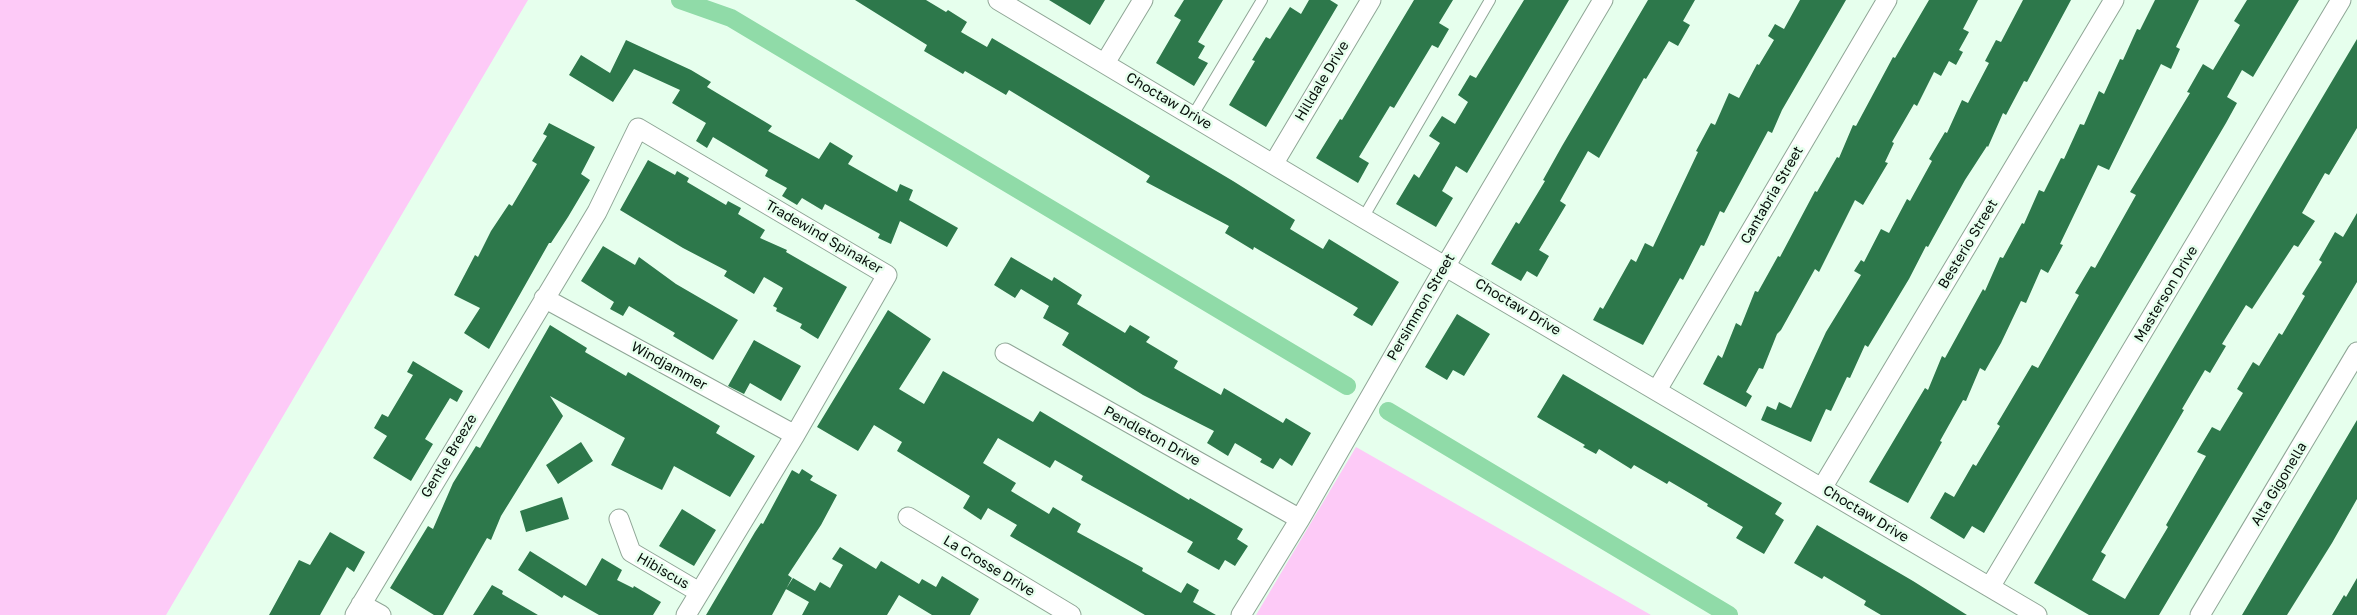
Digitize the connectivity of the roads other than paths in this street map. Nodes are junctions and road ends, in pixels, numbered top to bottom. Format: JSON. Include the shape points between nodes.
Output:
{"nodes":[{"id":1,"x":998,"y":0,"type":"edge"},
{"id":2,"x":1143,"y":0,"type":"edge"},
{"id":3,"x":1262,"y":0,"type":"edge"},
{"id":4,"x":1371,"y":0,"type":"edge"},
{"id":5,"x":1490,"y":0,"type":"edge"},
{"id":6,"x":1603,"y":0,"type":"edge"},
{"id":7,"x":1887,"y":0,"type":"edge"},
{"id":8,"x":2114,"y":0,"type":"edge"},
{"id":9,"x":2341,"y":0,"type":"edge"},
{"id":10,"x":1022,"y":6,"type":"edge"},
{"id":11,"x":1105,"y":63,"type":"junction"},
{"id":12,"x":1193,"y":115,"type":"junction"},
{"id":13,"x":1274,"y":163,"type":"junction"},
{"id":14,"x":1363,"y":218,"type":"junction"},
{"id":15,"x":1446,"y":265,"type":"junction"},
{"id":16,"x":544,"y":298,"type":"junction"},
{"id":17,"x":2357,"y":352,"type":"edge"},
{"id":18,"x":1005,"y":353,"type":"dead end"},
{"id":19,"x":1657,"y":390,"type":"junction"},
{"id":20,"x":795,"y":435,"type":"junction"},
{"id":21,"x":1822,"y":488,"type":"junction"},
{"id":22,"x":908,"y":518,"type":"dead end"},
{"id":23,"x":619,"y":519,"type":"dead end"},
{"id":24,"x":1300,"y":520,"type":"junction"},
{"id":25,"x":1990,"y":587,"type":"junction"},
{"id":26,"x":700,"y":592,"type":"junction"},
{"id":27,"x":358,"y":610,"type":"edge"},
{"id":28,"x":381,"y":615,"type":"edge"},
{"id":29,"x":686,"y":615,"type":"edge"},
{"id":30,"x":1071,"y":615,"type":"edge"},
{"id":31,"x":1241,"y":615,"type":"edge"},
{"id":32,"x":2037,"y":615,"type":"edge"},
{"id":33,"x":2200,"y":615,"type":"edge"}],
"edges":[{"from":1,"to":10,"type":"street","name":"Choctaw Drive"},
{"from":2,"to":11,"type":"street"},
{"from":3,"to":12,"type":"lane"},
{"from":4,"to":13,"type":"street","name":"Hilldale Drive"},
{"from":5,"to":14,"type":"lane"},
{"from":6,"to":15,"type":"street","name":"Persimmon Street"},
{"from":7,"to":19,"type":"street","name":"Cantabria Street"},
{"from":8,"to":21,"type":"street","name":"Besterio Street"},
{"from":9,"to":25,"type":"street","name":"Masterson Drive"},
{"from":10,"to":11,"type":"street","name":"Choctaw Drive"},
{"from":11,"to":12,"type":"street","name":"Choctaw Drive"},
{"from":12,"to":13,"type":"street","name":"Choctaw Drive"},
{"from":13,"to":14,"type":"street","name":"Choctaw Drive"},
{"from":14,"to":15,"type":"street","name":"Choctaw Drive"},
{"from":15,"to":19,"type":"street","name":"Choctaw Drive"},
{"from":15,"to":24,"type":"street","name":"Persimmon Street"},
{"from":16,"to":20,"type":"street","name":"Windjammer"},
{"from":16,"to":20,"type":"street","name":"Tradewind Spinaker","via":[[597,212],[638,128],[887,275]]},
{"from":16,"to":27,"type":"street","name":"Gentle Breeze"},
{"from":17,"to":33,"type":"street","name":"Alta Gigonella"},
{"from":18,"to":24,"type":"street","name":"Pendleton Drive"},
{"from":19,"to":21,"type":"street","name":"Choctaw Drive"},
{"from":20,"to":26,"type":"street","name":"Tradewind Spinaker"},
{"from":21,"to":25,"type":"street","name":"Choctaw Drive"},
{"from":22,"to":30,"type":"street","name":"La Crosse Drive"},
{"from":23,"to":26,"type":"street","name":"Hibiscus","via":[[632,552]]},
{"from":24,"to":31,"type":"street","name":"Persimmon Street"},
{"from":25,"to":32,"type":"street","name":"Choctaw Drive"},
{"from":26,"to":29,"type":"street","name":"Tradewind Spinaker"},
{"from":27,"to":28,"type":"street"}]}
